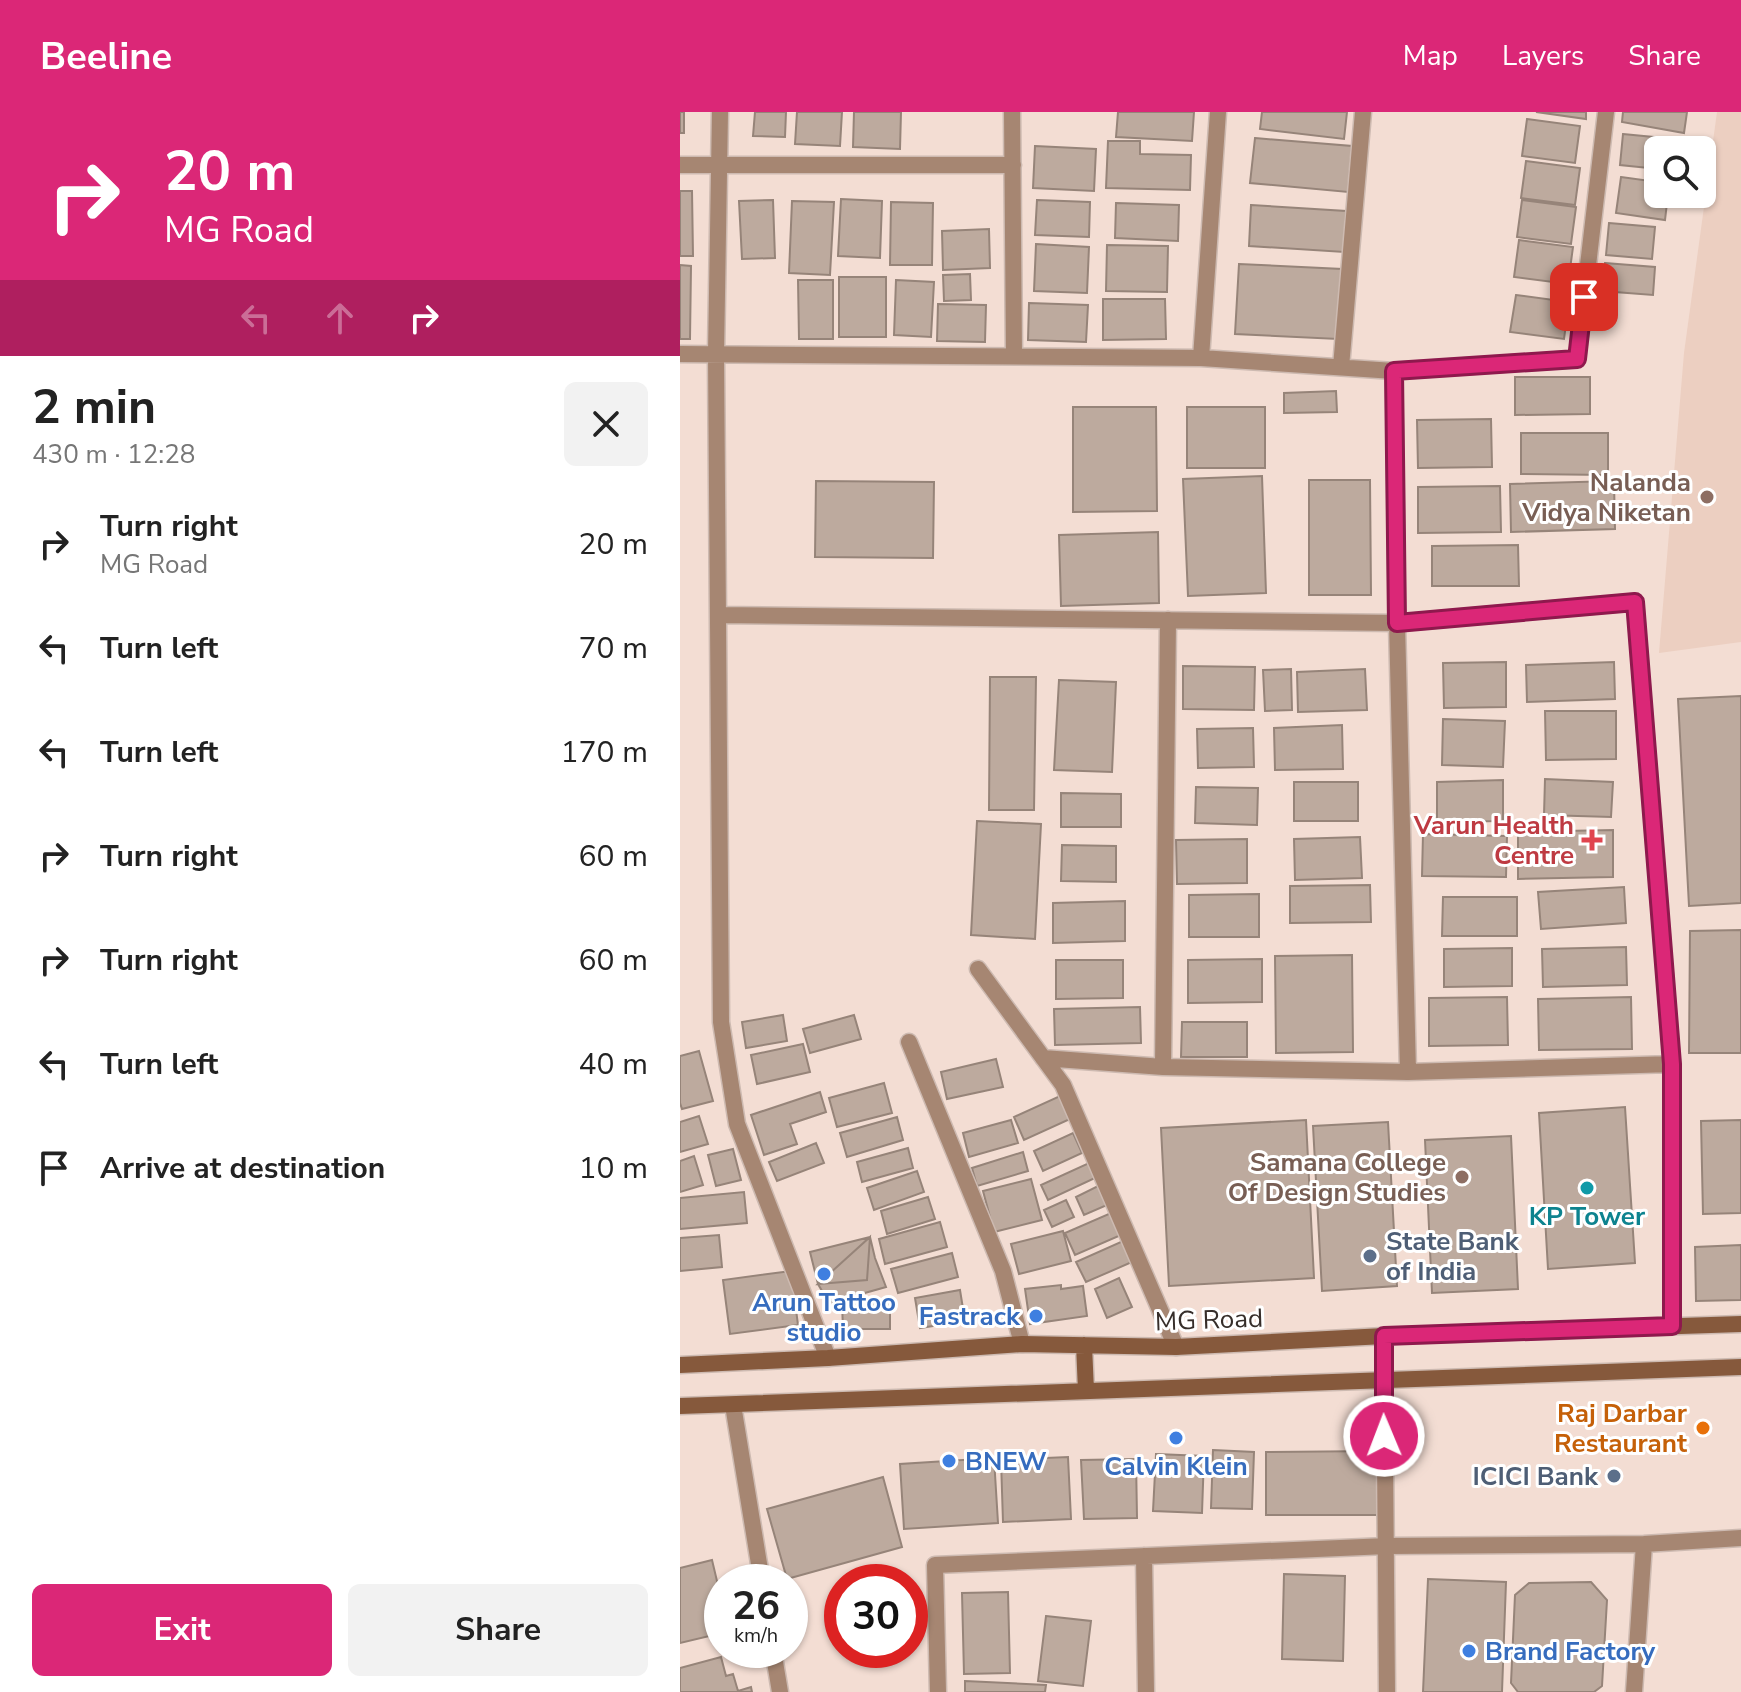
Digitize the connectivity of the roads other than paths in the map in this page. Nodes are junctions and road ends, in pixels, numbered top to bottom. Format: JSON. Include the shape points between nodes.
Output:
{"nodes":[{"id":1,"x":720,"y":112,"type":"edge"},
{"id":2,"x":1012,"y":112,"type":"edge"},
{"id":3,"x":1218,"y":112,"type":"edge"},
{"id":4,"x":1363,"y":112,"type":"edge"},
{"id":5,"x":1606,"y":112,"type":"edge"},
{"id":6,"x":680,"y":165,"type":"edge"},
{"id":7,"x":719,"y":165,"type":"junction"},
{"id":8,"x":1013,"y":165,"type":"junction"},
{"id":9,"x":680,"y":354,"type":"edge"},
{"id":10,"x":716,"y":354,"type":"junction"},
{"id":11,"x":1014,"y":356,"type":"junction"},
{"id":12,"x":1201,"y":358,"type":"junction"},
{"id":13,"x":1341,"y":367,"type":"junction"},
{"id":14,"x":1394,"y":371,"type":"junction"},
{"id":15,"x":718,"y":615,"type":"junction"},
{"id":16,"x":1168,"y":620,"type":"junction"},
{"id":17,"x":1397,"y":623,"type":"junction"},
{"id":18,"x":978,"y":969,"type":"dead end"},
{"id":19,"x":909,"y":1042,"type":"dead end"},
{"id":20,"x":1043,"y":1058,"type":"junction"},
{"id":21,"x":1672,"y":1064,"type":"junction"},
{"id":22,"x":1163,"y":1067,"type":"junction"},
{"id":23,"x":1408,"y":1072,"type":"junction"},
{"id":24,"x":1741,"y":1324,"type":"edge"},
{"id":25,"x":1672,"y":1326,"type":"junction"},
{"id":26,"x":1384,"y":1336,"type":"junction"},
{"id":27,"x":1022,"y":1344,"type":"junction"},
{"id":28,"x":1084,"y":1345,"type":"junction"},
{"id":29,"x":1176,"y":1347,"type":"junction"},
{"id":30,"x":828,"y":1358,"type":"junction"},
{"id":31,"x":680,"y":1365,"type":"edge"},
{"id":32,"x":1741,"y":1367,"type":"edge"},
{"id":33,"x":1383,"y":1381,"type":"junction"},
{"id":34,"x":1086,"y":1391,"type":"junction"},
{"id":35,"x":733,"y":1405,"type":"junction"},
{"id":36,"x":680,"y":1406,"type":"edge"},
{"id":37,"x":1741,"y":1538,"type":"edge"},
{"id":38,"x":1644,"y":1544,"type":"junction"},
{"id":39,"x":1387,"y":1546,"type":"junction"},
{"id":40,"x":1144,"y":1556,"type":"junction"},
{"id":41,"x":759,"y":1564,"type":"edge"},
{"id":42,"x":776,"y":1668,"type":"edge"},
{"id":43,"x":780,"y":1692,"type":"edge"},
{"id":44,"x":938,"y":1692,"type":"edge"},
{"id":45,"x":1146,"y":1692,"type":"edge"},
{"id":46,"x":1387,"y":1692,"type":"edge"},
{"id":47,"x":1634,"y":1692,"type":"edge"}],
"edges":[{"from":1,"to":7,"type":"street"},
{"from":2,"to":8,"type":"street"},
{"from":3,"to":12,"type":"street"},
{"from":4,"to":13,"type":"street"},
{"from":5,"to":14,"type":"street","via":[[1577,359]]},
{"from":6,"to":7,"type":"street"},
{"from":7,"to":8,"type":"street"},
{"from":7,"to":10,"type":"street"},
{"from":8,"to":11,"type":"street"},
{"from":9,"to":10,"type":"street"},
{"from":10,"to":11,"type":"street"},
{"from":10,"to":15,"type":"street"},
{"from":11,"to":12,"type":"street"},
{"from":12,"to":13,"type":"street"},
{"from":13,"to":14,"type":"street"},
{"from":14,"to":17,"type":"street"},
{"from":15,"to":16,"type":"street"},
{"from":15,"to":30,"type":"street","via":[[721,1022],[737,1124]]},
{"from":16,"to":17,"type":"street"},
{"from":16,"to":22,"type":"street"},
{"from":17,"to":21,"type":"street","via":[[1635,602]]},
{"from":17,"to":23,"type":"street"},
{"from":18,"to":20,"type":"street"},
{"from":19,"to":27,"type":"street","via":[[1003,1271]]},
{"from":20,"to":22,"type":"street"},
{"from":20,"to":29,"type":"street","via":[[1063,1085]]},
{"from":21,"to":23,"type":"street"},
{"from":21,"to":25,"type":"street"},
{"from":22,"to":23,"type":"street"},
{"from":24,"to":25,"type":"main road","name":"MG Road"},
{"from":25,"to":26,"type":"main road","name":"MG Road"},
{"from":26,"to":29,"type":"main road","name":"MG Road"},
{"from":26,"to":33,"type":"street"},
{"from":27,"to":28,"type":"main road","name":"MG Road"},
{"from":27,"to":30,"type":"main road","name":"MG Road"},
{"from":28,"to":29,"type":"main road","name":"MG Road"},
{"from":28,"to":34,"type":"main road"},
{"from":30,"to":31,"type":"main road","name":"MG Road"},
{"from":32,"to":33,"type":"main road"},
{"from":33,"to":34,"type":"main road"},
{"from":33,"to":39,"type":"street"},
{"from":34,"to":35,"type":"main road"},
{"from":35,"to":36,"type":"main road"},
{"from":35,"to":41,"type":"street"},
{"from":37,"to":38,"type":"street"},
{"from":38,"to":39,"type":"street"},
{"from":38,"to":47,"type":"street"},
{"from":39,"to":40,"type":"street"},
{"from":39,"to":46,"type":"street"},
{"from":40,"to":44,"type":"street","via":[[935,1565]]},
{"from":40,"to":45,"type":"street"},
{"from":42,"to":43,"type":"street"}]}
